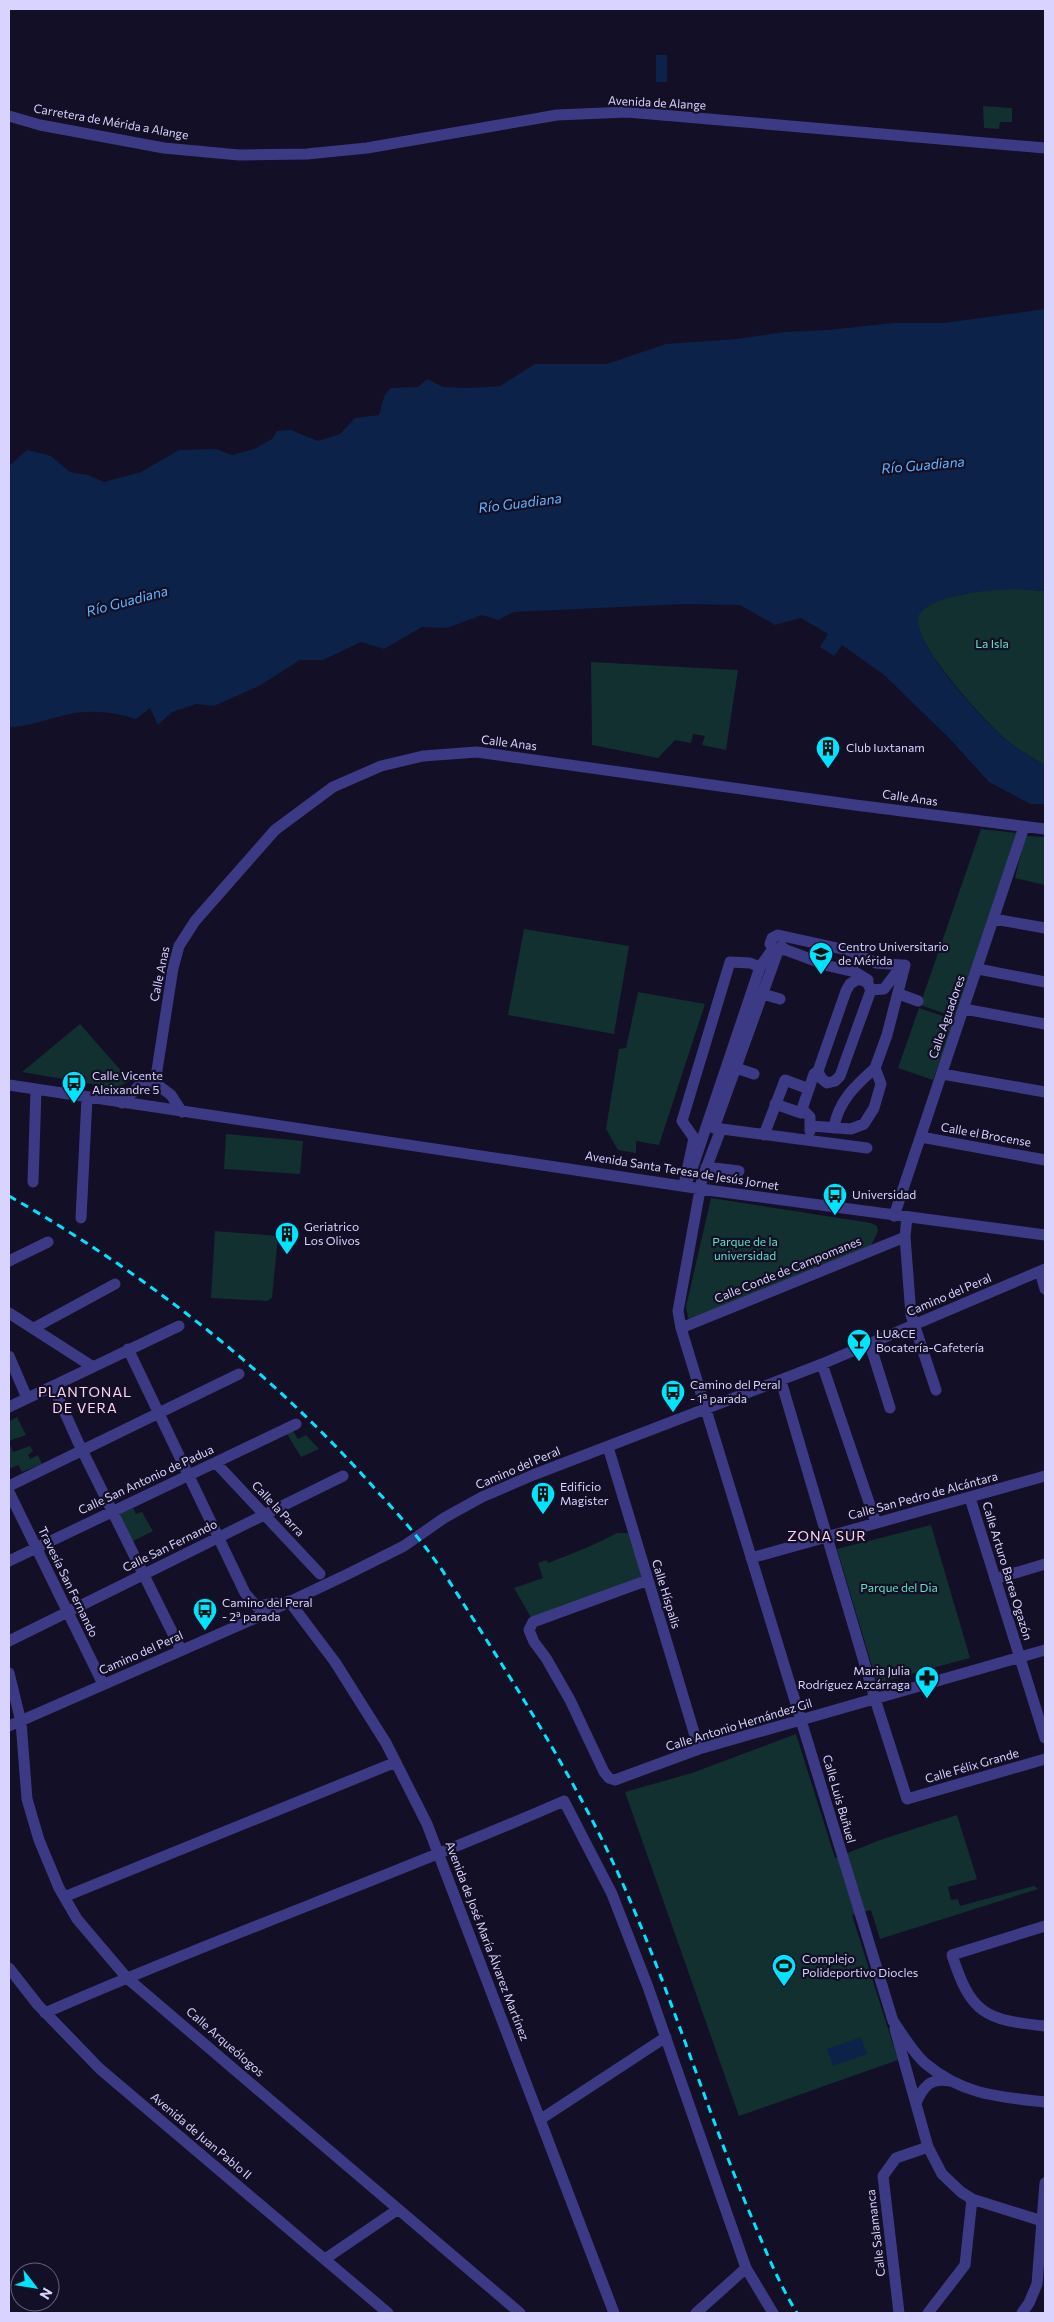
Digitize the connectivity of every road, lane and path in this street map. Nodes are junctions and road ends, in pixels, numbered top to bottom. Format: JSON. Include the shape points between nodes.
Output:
{"nodes":[{"id":1,"x":9,"y":116,"type":"edge"},
{"id":2,"x":1045,"y":148,"type":"edge"},
{"id":3,"x":239,"y":155,"type":"joint"},
{"id":4,"x":1024,"y":827,"type":"junction"},
{"id":5,"x":1045,"y":829,"type":"edge"},
{"id":6,"x":994,"y":919,"type":"junction"},
{"id":7,"x":1045,"y":928,"type":"edge"},
{"id":8,"x":778,"y":948,"type":"junction"},
{"id":9,"x":755,"y":965,"type":"junction"},
{"id":10,"x":902,"y":965,"type":"junction"},
{"id":11,"x":829,"y":966,"type":"junction"},
{"id":12,"x":978,"y":969,"type":"junction"},
{"id":13,"x":1045,"y":982,"type":"edge"},
{"id":14,"x":847,"y":988,"type":"junction"},
{"id":15,"x":870,"y":988,"type":"junction"},
{"id":16,"x":763,"y":994,"type":"junction"},
{"id":17,"x":899,"y":994,"type":"junction"},
{"id":18,"x":780,"y":999,"type":"dead end"},
{"id":19,"x":918,"y":1001,"type":"dead end"},
{"id":20,"x":964,"y":1010,"type":"junction"},
{"id":21,"x":1045,"y":1024,"type":"edge"},
{"id":22,"x":736,"y":1068,"type":"junction"},
{"id":23,"x":875,"y":1068,"type":"junction"},
{"id":24,"x":818,"y":1071,"type":"junction"},
{"id":25,"x":841,"y":1072,"type":"junction"},
{"id":26,"x":754,"y":1074,"type":"dead end"},
{"id":27,"x":942,"y":1074,"type":"junction"},
{"id":28,"x":860,"y":1082,"type":"junction"},
{"id":29,"x":155,"y":1083,"type":"junction"},
{"id":30,"x":9,"y":1086,"type":"edge"},
{"id":31,"x":809,"y":1089,"type":"junction"},
{"id":32,"x":36,"y":1090,"type":"junction"},
{"id":33,"x":1045,"y":1092,"type":"edge"},
{"id":34,"x":87,"y":1098,"type":"junction"},
{"id":35,"x":122,"y":1103,"type":"junction"},
{"id":36,"x":775,"y":1104,"type":"junction"},
{"id":37,"x":802,"y":1108,"type":"junction"},
{"id":38,"x":182,"y":1112,"type":"junction"},
{"id":39,"x":811,"y":1126,"type":"junction"},
{"id":40,"x":834,"y":1128,"type":"junction"},
{"id":41,"x":722,"y":1129,"type":"junction"},
{"id":42,"x":705,"y":1131,"type":"junction"},
{"id":43,"x":690,"y":1132,"type":"junction"},
{"id":44,"x":921,"y":1137,"type":"junction"},
{"id":45,"x":769,"y":1139,"type":"junction"},
{"id":46,"x":810,"y":1144,"type":"junction"},
{"id":47,"x":867,"y":1148,"type":"dead end"},
{"id":48,"x":1045,"y":1160,"type":"edge"},
{"id":49,"x":706,"y":1167,"type":"junction"},
{"id":50,"x":739,"y":1171,"type":"dead end"},
{"id":51,"x":32,"y":1182,"type":"dead end"},
{"id":52,"x":684,"y":1185,"type":"junction"},
{"id":53,"x":701,"y":1188,"type":"junction"},
{"id":54,"x":894,"y":1216,"type":"junction"},
{"id":55,"x":81,"y":1218,"type":"dead end"},
{"id":56,"x":907,"y":1218,"type":"junction"},
{"id":57,"x":1045,"y":1235,"type":"edge"},
{"id":58,"x":905,"y":1237,"type":"junction"},
{"id":59,"x":48,"y":1242,"type":"dead end"},
{"id":60,"x":9,"y":1261,"type":"edge"},
{"id":61,"x":1043,"y":1271,"type":"edge"},
{"id":62,"x":115,"y":1284,"type":"dead end"},
{"id":63,"x":1045,"y":1289,"type":"edge"},
{"id":64,"x":9,"y":1313,"type":"edge"},
{"id":65,"x":915,"y":1324,"type":"junction"},
{"id":66,"x":179,"y":1326,"type":"dead end"},
{"id":67,"x":34,"y":1328,"type":"junction"},
{"id":68,"x":681,"y":1328,"type":"junction"},
{"id":69,"x":870,"y":1344,"type":"junction"},
{"id":70,"x":128,"y":1350,"type":"junction"},
{"id":71,"x":9,"y":1356,"type":"edge"},
{"id":72,"x":822,"y":1364,"type":"junction"},
{"id":73,"x":93,"y":1367,"type":"junction"},
{"id":74,"x":239,"y":1374,"type":"dead end"},
{"id":75,"x":781,"y":1381,"type":"junction"},
{"id":76,"x":53,"y":1386,"type":"junction"},
{"id":77,"x":936,"y":1390,"type":"dead end"},
{"id":78,"x":27,"y":1398,"type":"junction"},
{"id":79,"x":9,"y":1407,"type":"edge"},
{"id":80,"x":890,"y":1408,"type":"dead end"},
{"id":81,"x":706,"y":1410,"type":"junction"},
{"id":82,"x":158,"y":1415,"type":"junction"},
{"id":83,"x":296,"y":1424,"type":"dead end"},
{"id":84,"x":608,"y":1447,"type":"junction"},
{"id":85,"x":82,"y":1451,"type":"junction"},
{"id":86,"x":216,"y":1463,"type":"junction"},
{"id":87,"x":188,"y":1475,"type":"junction"},
{"id":88,"x":343,"y":1476,"type":"dead end"},
{"id":89,"x":1045,"y":1476,"type":"edge"},
{"id":90,"x":9,"y":1486,"type":"edge"},
{"id":91,"x":9,"y":1492,"type":"edge"},
{"id":92,"x":970,"y":1498,"type":"junction"},
{"id":93,"x":112,"y":1512,"type":"junction"},
{"id":94,"x":265,"y":1515,"type":"junction"},
{"id":95,"x":876,"y":1523,"type":"junction"},
{"id":96,"x":827,"y":1536,"type":"junction"},
{"id":97,"x":218,"y":1537,"type":"junction"},
{"id":98,"x":36,"y":1548,"type":"junction"},
{"id":99,"x":751,"y":1558,"type":"junction"},
{"id":100,"x":9,"y":1561,"type":"edge"},
{"id":101,"x":1045,"y":1564,"type":"edge"},
{"id":102,"x":320,"y":1574,"type":"dead end"},
{"id":103,"x":143,"y":1575,"type":"junction"},
{"id":104,"x":995,"y":1579,"type":"junction"},
{"id":105,"x":648,"y":1580,"type":"junction"},
{"id":106,"x":285,"y":1603,"type":"junction"},
{"id":107,"x":68,"y":1612,"type":"junction"},
{"id":108,"x":9,"y":1641,"type":"edge"},
{"id":109,"x":181,"y":1650,"type":"junction"},
{"id":110,"x":1045,"y":1650,"type":"edge"},
{"id":111,"x":1019,"y":1657,"type":"junction"},
{"id":112,"x":9,"y":1673,"type":"edge"},
{"id":113,"x":103,"y":1684,"type":"junction"},
{"id":114,"x":875,"y":1699,"type":"junction"},
{"id":115,"x":802,"y":1720,"type":"junction"},
{"id":116,"x":21,"y":1722,"type":"junction"},
{"id":117,"x":9,"y":1726,"type":"edge"},
{"id":118,"x":1044,"y":1731,"type":"edge"},
{"id":119,"x":699,"y":1749,"type":"junction"},
{"id":120,"x":1045,"y":1759,"type":"edge"},
{"id":121,"x":396,"y":1762,"type":"junction"},
{"id":122,"x":439,"y":1855,"type":"junction"},
{"id":123,"x":64,"y":1897,"type":"junction"},
{"id":124,"x":1045,"y":1926,"type":"edge"},
{"id":125,"x":9,"y":1968,"type":"edge"},
{"id":126,"x":128,"y":1978,"type":"junction"},
{"id":127,"x":45,"y":2013,"type":"junction"},
{"id":128,"x":893,"y":2021,"type":"junction"},
{"id":129,"x":1045,"y":2026,"type":"edge"},
{"id":130,"x":666,"y":2037,"type":"junction"},
{"id":131,"x":952,"y":2081,"type":"junction"},
{"id":132,"x":1045,"y":2102,"type":"edge"},
{"id":133,"x":916,"y":2103,"type":"junction"},
{"id":134,"x":541,"y":2119,"type":"junction"},
{"id":135,"x":928,"y":2147,"type":"junction"},
{"id":136,"x":1045,"y":2183,"type":"edge"},
{"id":137,"x":972,"y":2198,"type":"junction"},
{"id":138,"x":397,"y":2210,"type":"junction"},
{"id":139,"x":1042,"y":2221,"type":"junction"},
{"id":140,"x":325,"y":2258,"type":"junction"},
{"id":141,"x":746,"y":2268,"type":"junction"},
{"id":142,"x":388,"y":2313,"type":"edge"},
{"id":143,"x":520,"y":2313,"type":"edge"},
{"id":144,"x":614,"y":2313,"type":"edge"},
{"id":145,"x":696,"y":2313,"type":"edge"},
{"id":146,"x":773,"y":2313,"type":"edge"},
{"id":147,"x":899,"y":2313,"type":"edge"},
{"id":148,"x":928,"y":2313,"type":"edge"},
{"id":149,"x":1022,"y":2313,"type":"edge"}],
"edges":[{"from":1,"to":3,"type":"street","name":"Carretera de Mérida a Alange","via":[[40,125],[164,148]]},
{"from":2,"to":3,"type":"street","name":"Avenida de Alange","via":[[627,112],[557,115],[367,148],[307,154]]},
{"from":4,"to":5,"type":"street","name":"Calle Anas"},
{"from":4,"to":6,"type":"street","name":"Calle Aguadores"},
{"from":4,"to":29,"type":"street","name":"Calle Anas","via":[[477,752],[423,756],[381,766],[333,787],[275,830],[195,921],[179,946],[173,968]]},
{"from":6,"to":7,"type":"street"},
{"from":6,"to":12,"type":"street","name":"Calle Aguadores"},
{"from":8,"to":9,"type":"street"},
{"from":8,"to":10,"type":"street","via":[[772,938],[778,936],[851,951],[876,963]]},
{"from":8,"to":11,"type":"street"},
{"from":8,"to":16,"type":"street"},
{"from":9,"to":42,"type":"street"},
{"from":9,"to":43,"type":"street","via":[[730,962],[682,1122]]},
{"from":10,"to":15,"type":"street","via":[[884,989]]},
{"from":10,"to":17,"type":"street","via":[[906,965]]},
{"from":11,"to":14,"type":"street"},
{"from":11,"to":15,"type":"street","via":[[865,976]]},
{"from":12,"to":13,"type":"street"},
{"from":12,"to":20,"type":"street","name":"Calle Aguadores"},
{"from":14,"to":15,"type":"street","via":[[853,981],[862,980]]},
{"from":14,"to":24,"type":"street"},
{"from":15,"to":25,"type":"street"},
{"from":16,"to":18,"type":"street"},
{"from":16,"to":22,"type":"street"},
{"from":17,"to":19,"type":"street"},
{"from":17,"to":23,"type":"street"},
{"from":20,"to":21,"type":"street"},
{"from":20,"to":27,"type":"street","name":"Calle Aguadores"},
{"from":22,"to":26,"type":"street"},
{"from":22,"to":41,"type":"street","via":[[714,1128]]},
{"from":23,"to":28,"type":"street"},
{"from":23,"to":40,"type":"street","via":[[881,1084],[874,1108],[864,1124],[852,1129]]},
{"from":24,"to":25,"type":"street","via":[[827,1083],[835,1081]]},
{"from":24,"to":31,"type":"street"},
{"from":25,"to":28,"type":"street"},
{"from":27,"to":33,"type":"street"},
{"from":27,"to":44,"type":"street","name":"Calle Aguadores"},
{"from":28,"to":40,"type":"street","via":[[847,1095]]},
{"from":29,"to":35,"type":"street","via":[[140,1086]]},
{"from":29,"to":38,"type":"street","via":[[171,1095]]},
{"from":30,"to":32,"type":"street","name":"Avenida Santa Teresa de Jesús Jornet"},
{"from":31,"to":36,"type":"street","via":[[786,1080]]},
{"from":31,"to":37,"type":"street"},
{"from":32,"to":34,"type":"street","name":"Avenida Santa Teresa de Jesús Jornet"},
{"from":32,"to":51,"type":"street"},
{"from":34,"to":35,"type":"street","name":"Avenida Santa Teresa de Jesús Jornet"},
{"from":34,"to":55,"type":"street"},
{"from":35,"to":38,"type":"street","name":"Avenida Santa Teresa de Jesús Jornet"},
{"from":36,"to":37,"type":"street","via":[[801,1114]]},
{"from":36,"to":45,"type":"street"},
{"from":37,"to":39,"type":"street","via":[[810,1117]]},
{"from":38,"to":52,"type":"street","name":"Avenida Santa Teresa de Jesús Jornet"},
{"from":39,"to":40,"type":"street"},
{"from":39,"to":46,"type":"street"},
{"from":41,"to":45,"type":"street"},
{"from":41,"to":49,"type":"street","name":"Calle Luis Buñuel"},
{"from":42,"to":43,"type":"street","via":[[696,1135]]},
{"from":42,"to":52,"type":"street"},
{"from":43,"to":52,"type":"street","via":[[694,1138]]},
{"from":44,"to":48,"type":"street","name":"Calle el Brocense"},
{"from":44,"to":54,"type":"street","name":"Calle Aguadores"},
{"from":45,"to":46,"type":"street"},
{"from":46,"to":47,"type":"street"},
{"from":49,"to":50,"type":"street"},
{"from":49,"to":53,"type":"street","name":"Calle Luis Buñuel"},
{"from":52,"to":53,"type":"street","name":"Avenida Santa Teresa de Jesús Jornet"},
{"from":53,"to":54,"type":"street","name":"Avenida Santa Teresa de Jesús Jornet"},
{"from":53,"to":68,"type":"street","name":"Calle Luis Buñuel","via":[[678,1311]]},
{"from":54,"to":56,"type":"street","name":"Avenida Santa Teresa de Jesús Jornet"},
{"from":56,"to":57,"type":"street","name":"Avenida Santa Teresa de Jesús Jornet"},
{"from":56,"to":58,"type":"street"},
{"from":58,"to":65,"type":"street","via":[[911,1314]]},
{"from":58,"to":68,"type":"street","name":"Calle Conde de Campomanes"},
{"from":59,"to":60,"type":"street"},
{"from":61,"to":63,"type":"street"},
{"from":61,"to":65,"type":"street","name":"Camino del Peral"},
{"from":62,"to":67,"type":"street"},
{"from":64,"to":67,"type":"street"},
{"from":65,"to":69,"type":"street","name":"Camino del Peral"},
{"from":65,"to":77,"type":"street"},
{"from":66,"to":70,"type":"street"},
{"from":67,"to":73,"type":"street"},
{"from":68,"to":81,"type":"street","name":"Calle Luis Buñuel"},
{"from":69,"to":72,"type":"street","name":"Camino del Peral"},
{"from":69,"to":80,"type":"street"},
{"from":70,"to":73,"type":"street"},
{"from":70,"to":82,"type":"street"},
{"from":71,"to":78,"type":"street"},
{"from":72,"to":75,"type":"street","name":"Camino del Peral"},
{"from":72,"to":95,"type":"street"},
{"from":73,"to":76,"type":"street"},
{"from":74,"to":82,"type":"street"},
{"from":75,"to":81,"type":"street","name":"Camino del Peral"},
{"from":75,"to":96,"type":"street"},
{"from":76,"to":78,"type":"street"},
{"from":76,"to":85,"type":"street"},
{"from":78,"to":79,"type":"street"},
{"from":81,"to":84,"type":"street","name":"Camino del Peral"},
{"from":81,"to":99,"type":"street","name":"Calle Luis Buñuel"},
{"from":82,"to":85,"type":"street"},
{"from":82,"to":87,"type":"street"},
{"from":83,"to":86,"type":"street","name":"Calle San Antonio de Padua"},
{"from":84,"to":105,"type":"street","name":"Calle Híspalis"},
{"from":84,"to":106,"type":"street","name":"Camino del Peral","via":[[482,1497],[397,1550]]},
{"from":85,"to":90,"type":"street"},
{"from":85,"to":93,"type":"street"},
{"from":86,"to":87,"type":"street","name":"Calle San Antonio de Padua"},
{"from":86,"to":94,"type":"street","name":"Calle la Parra"},
{"from":87,"to":93,"type":"street","name":"Calle San Antonio de Padua"},
{"from":87,"to":97,"type":"street"},
{"from":88,"to":94,"type":"street","name":"Calle San Fernando"},
{"from":89,"to":92,"type":"street","name":"Calle San Pedro de Alcántara"},
{"from":91,"to":98,"type":"street","name":"Travesía San Fernando"},
{"from":92,"to":95,"type":"street","name":"Calle San Pedro de Alcántara"},
{"from":92,"to":104,"type":"street","name":"Calle Arturo Barea Ogazón"},
{"from":93,"to":98,"type":"street","name":"Calle San Antonio de Padua"},
{"from":93,"to":103,"type":"street"},
{"from":94,"to":97,"type":"street","name":"Calle San Fernando"},
{"from":94,"to":102,"type":"street","name":"Calle la Parra"},
{"from":95,"to":96,"type":"street","name":"Calle San Pedro de Alcántara"},
{"from":96,"to":99,"type":"street","name":"Calle San Pedro de Alcántara"},
{"from":96,"to":114,"type":"street"},
{"from":97,"to":103,"type":"street","name":"Calle San Fernando"},
{"from":97,"to":106,"type":"street","via":[[256,1606]]},
{"from":98,"to":100,"type":"street","name":"Calle San Antonio de Padua"},
{"from":98,"to":107,"type":"street","name":"Travesía San Fernando"},
{"from":99,"to":115,"type":"street","name":"Calle Luis Buñuel"},
{"from":101,"to":104,"type":"street"},
{"from":103,"to":107,"type":"street","name":"Calle San Fernando"},
{"from":103,"to":109,"type":"street"},
{"from":104,"to":111,"type":"street","name":"Calle Arturo Barea Ogazón"},
{"from":105,"to":119,"type":"street","name":"Calle Híspalis"},
{"from":105,"to":119,"type":"street","name":"Calle Antonio Hernández Gil","via":[[532,1622],[530,1630],[609,1778],[615,1780]]},
{"from":106,"to":109,"type":"street","name":"Camino del Peral"},
{"from":106,"to":121,"type":"street","name":"Avenida de José María Álvarez Martínez","via":[[335,1662]]},
{"from":107,"to":108,"type":"street","name":"Calle San Fernando"},
{"from":107,"to":113,"type":"street","name":"Travesía San Fernando"},
{"from":109,"to":113,"type":"street","name":"Camino del Peral"},
{"from":110,"to":111,"type":"street","name":"Calle Antonio Hernández Gil"},
{"from":111,"to":114,"type":"street","name":"Calle Antonio Hernández Gil"},
{"from":111,"to":118,"type":"street","name":"Calle Arturo Barea Ogazón"},
{"from":112,"to":116,"type":"street","name":"Calle Arqueólogos"},
{"from":113,"to":116,"type":"street","name":"Camino del Peral"},
{"from":114,"to":115,"type":"street","name":"Calle Antonio Hernández Gil"},
{"from":114,"to":120,"type":"street","name":"Calle Félix Grande","via":[[907,1799]]},
{"from":115,"to":119,"type":"street","name":"Calle Antonio Hernández Gil"},
{"from":115,"to":128,"type":"street","name":"Calle Luis Buñuel"},
{"from":116,"to":117,"type":"street","name":"Camino del Peral"},
{"from":116,"to":123,"type":"street","name":"Calle Arqueólogos","via":[[27,1799],[38,1840]]},
{"from":121,"to":122,"type":"street","name":"Avenida de José María Álvarez Martínez"},
{"from":121,"to":123,"type":"street"},
{"from":122,"to":126,"type":"street"},
{"from":122,"to":130,"type":"street","via":[[564,1801],[612,1894]]},
{"from":122,"to":134,"type":"street","name":"Avenida de José María Álvarez Martínez"},
{"from":123,"to":126,"type":"street","name":"Calle Arqueólogos","via":[[77,1919]]},
{"from":124,"to":129,"type":"street","via":[[952,1955],[962,1984],[979,2009],[1008,2022]]},
{"from":125,"to":127,"type":"street","name":"Avenida de Juan Pablo II"},
{"from":126,"to":127,"type":"street"},
{"from":126,"to":138,"type":"street","name":"Calle Arqueólogos"},
{"from":127,"to":140,"type":"street","name":"Avenida de Juan Pablo II","via":[[100,2069]]},
{"from":128,"to":131,"type":"street","name":"Calle Luis Buñuel","via":[[925,2063]]},
{"from":128,"to":133,"type":"street"},
{"from":130,"to":134,"type":"street"},
{"from":130,"to":141,"type":"street"},
{"from":131,"to":132,"type":"street","name":"Calle Luis Buñuel","via":[[992,2096]]},
{"from":131,"to":133,"type":"street","via":[[941,2079],[932,2082],[923,2088]]},
{"from":133,"to":135,"type":"street"},
{"from":134,"to":144,"type":"street","name":"Avenida de José María Álvarez Martínez"},
{"from":135,"to":137,"type":"street","via":[[942,2174]]},
{"from":135,"to":147,"type":"street","name":"Calle Salamanca","via":[[896,2158],[883,2176]]},
{"from":136,"to":139,"type":"street"},
{"from":137,"to":139,"type":"street"},
{"from":137,"to":148,"type":"street","via":[[965,2265]]},
{"from":138,"to":140,"type":"street"},
{"from":138,"to":143,"type":"street","name":"Calle Arqueólogos"},
{"from":139,"to":149,"type":"street","via":[[1037,2284],[1030,2303]]},
{"from":140,"to":142,"type":"street","name":"Avenida de Juan Pablo II"},
{"from":141,"to":145,"type":"street"},
{"from":141,"to":146,"type":"street"}]}
